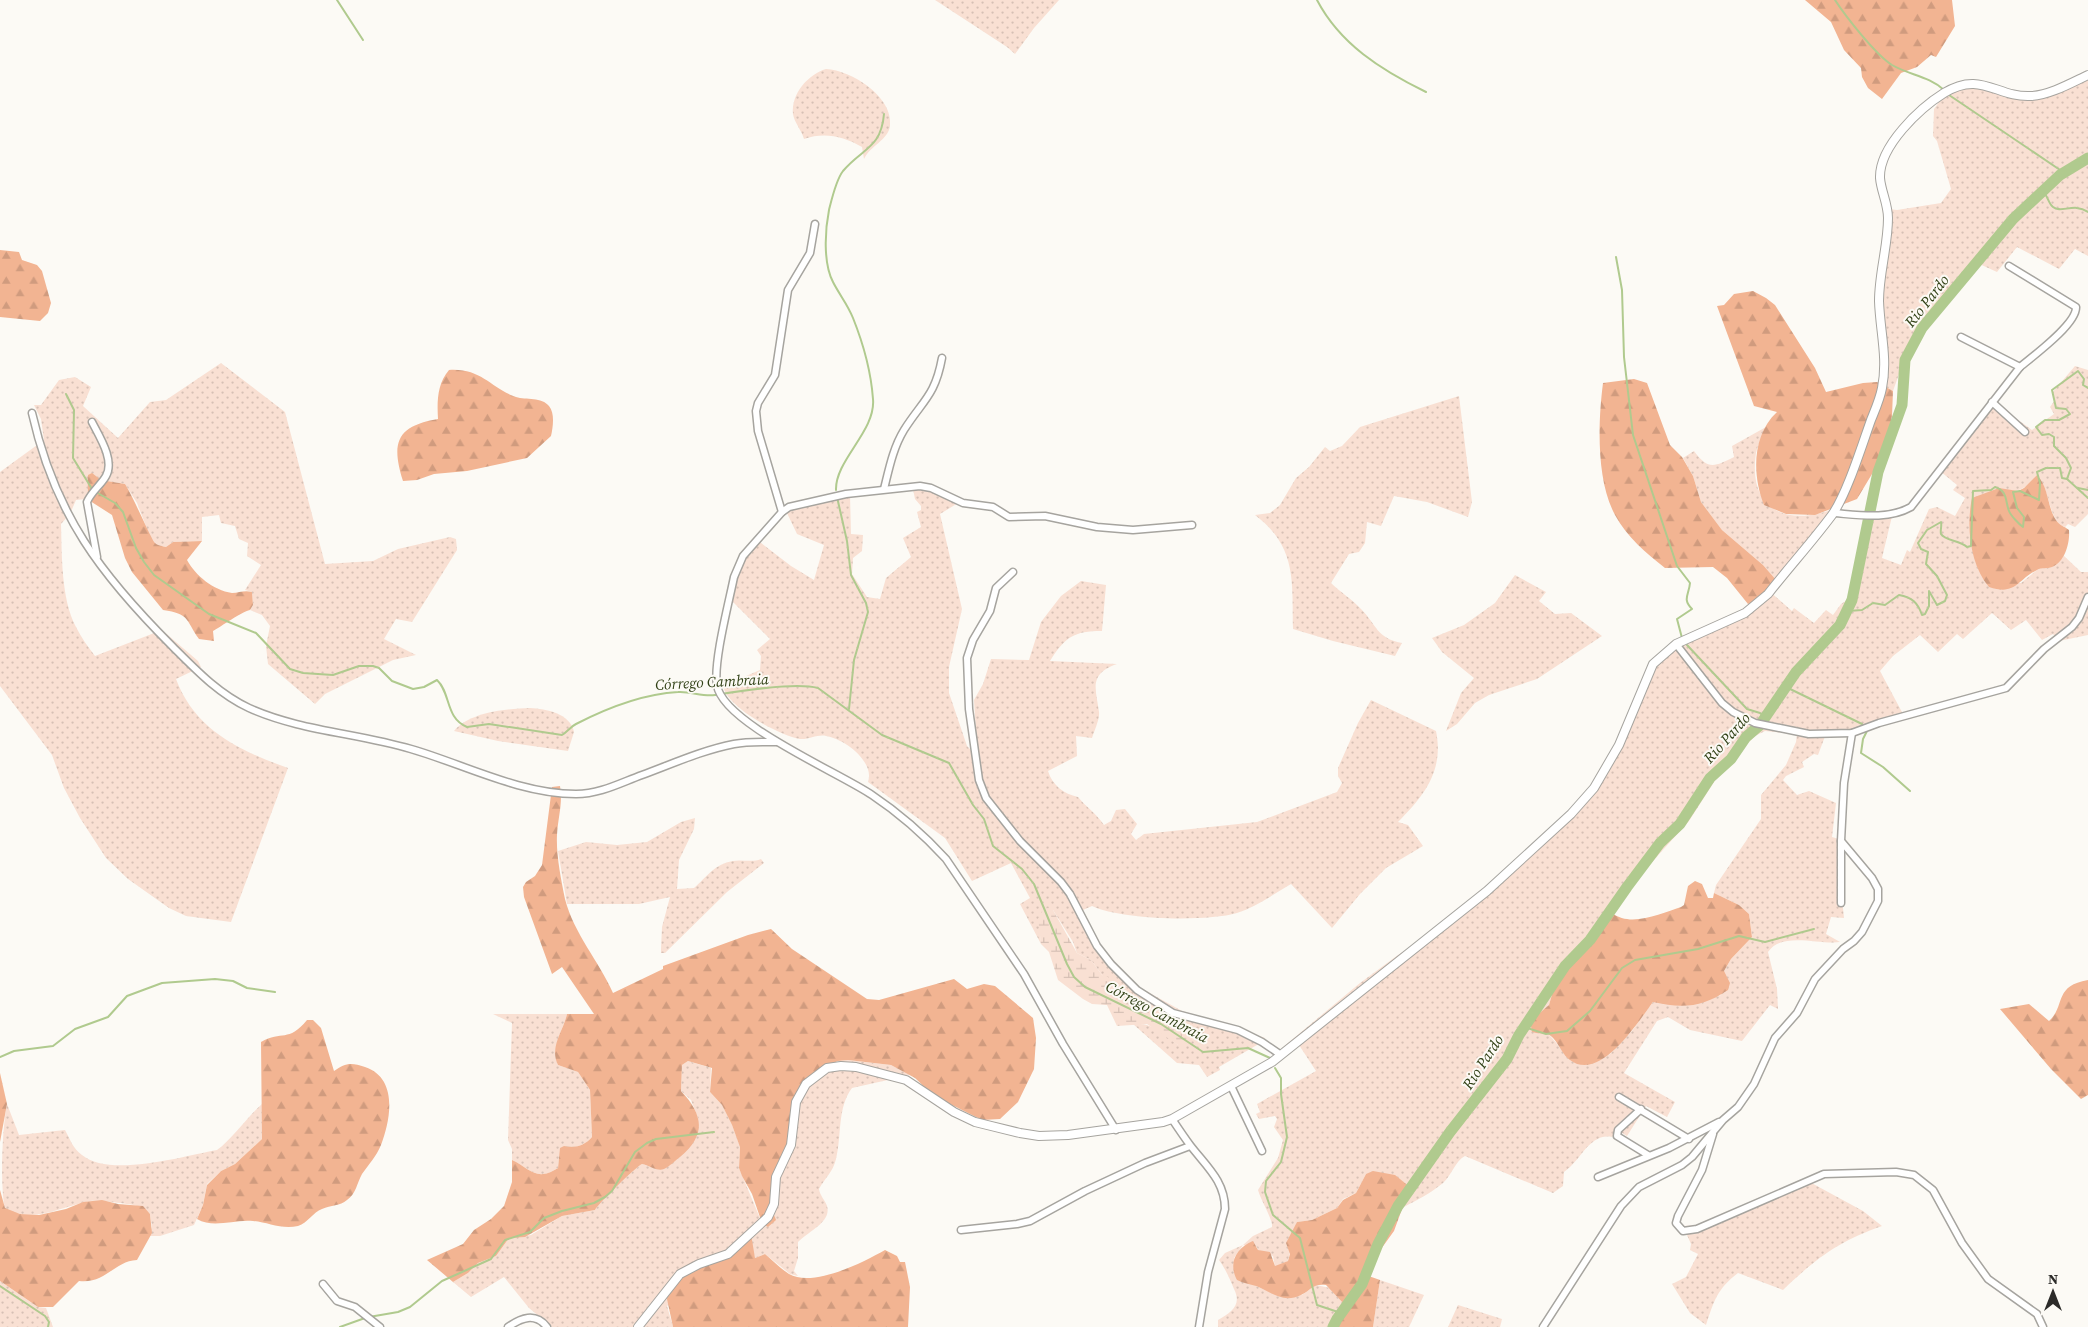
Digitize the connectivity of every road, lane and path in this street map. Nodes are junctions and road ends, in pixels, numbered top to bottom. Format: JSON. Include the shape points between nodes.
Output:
{"nodes":[{"id":1,"x":2088,"y":75,"type":"edge"},
{"id":2,"x":815,"y":224,"type":"dead end"},
{"id":3,"x":2008,"y":266,"type":"dead end"},
{"id":4,"x":1961,"y":337,"type":"dead end"},
{"id":5,"x":942,"y":358,"type":"dead end"},
{"id":6,"x":2020,"y":367,"type":"junction"},
{"id":7,"x":1992,"y":402,"type":"junction"},
{"id":8,"x":32,"y":413,"type":"dead end"},
{"id":9,"x":92,"y":422,"type":"dead end"},
{"id":10,"x":2025,"y":432,"type":"dead end"},
{"id":11,"x":884,"y":489,"type":"junction"},
{"id":12,"x":782,"y":512,"type":"junction"},
{"id":13,"x":1834,"y":513,"type":"junction"},
{"id":14,"x":1192,"y":525,"type":"dead end"},
{"id":15,"x":98,"y":560,"type":"junction"},
{"id":16,"x":1013,"y":572,"type":"dead end"},
{"id":17,"x":2088,"y":598,"type":"edge"},
{"id":18,"x":1676,"y":644,"type":"junction"},
{"id":19,"x":1852,"y":733,"type":"junction"},
{"id":20,"x":776,"y":742,"type":"junction"},
{"id":21,"x":1841,"y":841,"type":"junction"},
{"id":22,"x":1841,"y":903,"type":"dead end"},
{"id":23,"x":1281,"y":1055,"type":"junction"},
{"id":24,"x":1231,"y":1086,"type":"junction"},
{"id":25,"x":1619,"y":1097,"type":"dead end"},
{"id":26,"x":1640,"y":1109,"type":"junction"},
{"id":27,"x":1172,"y":1120,"type":"junction"},
{"id":28,"x":1723,"y":1120,"type":"junction"},
{"id":29,"x":1116,"y":1130,"type":"junction"},
{"id":30,"x":1713,"y":1133,"type":"junction"},
{"id":31,"x":1689,"y":1139,"type":"junction"},
{"id":32,"x":1190,"y":1146,"type":"junction"},
{"id":33,"x":1262,"y":1151,"type":"dead end"},
{"id":34,"x":1648,"y":1155,"type":"junction"},
{"id":35,"x":1598,"y":1177,"type":"dead end"},
{"id":36,"x":962,"y":1230,"type":"dead end"},
{"id":37,"x":324,"y":1284,"type":"dead end"},
{"id":38,"x":380,"y":1327,"type":"edge"},
{"id":39,"x":508,"y":1327,"type":"edge"},
{"id":40,"x":547,"y":1327,"type":"edge"},
{"id":41,"x":638,"y":1327,"type":"edge"},
{"id":42,"x":1199,"y":1327,"type":"edge"},
{"id":43,"x":1543,"y":1327,"type":"edge"},
{"id":44,"x":2043,"y":1327,"type":"edge"}],
"edges":[{"from":1,"to":13,"type":"street","via":[[2030,96],[2012,94],[1979,83],[1953,88],[1911,121],[1888,150],[1880,176],[1888,217],[1879,302],[1885,349],[1882,389]]},
{"from":2,"to":12,"type":"street","via":[[810,253],[788,290],[777,368],[756,411],[758,431]]},
{"from":3,"to":6,"type":"street","via":[[2076,307],[2076,314],[2065,326]]},
{"from":4,"to":6,"type":"street"},
{"from":5,"to":11,"type":"street","via":[[932,392],[900,439]]},
{"from":6,"to":7,"type":"street"},
{"from":7,"to":10,"type":"street"},
{"from":7,"to":13,"type":"street","via":[[1918,501],[1904,511],[1877,516]]},
{"from":8,"to":15,"type":"street","via":[[46,466],[59,498]]},
{"from":9,"to":15,"type":"street","via":[[108,462],[107,475],[87,502]]},
{"from":11,"to":12,"type":"street","via":[[796,505]]},
{"from":11,"to":14,"type":"street","via":[[931,488],[963,503],[993,507],[1015,518],[1045,516],[1097,527],[1133,530]]},
{"from":12,"to":20,"type":"street","via":[[743,556],[736,570],[717,667],[718,690],[723,701]]},
{"from":13,"to":18,"type":"street","via":[[1757,604],[1745,613]]},
{"from":15,"to":20,"type":"street","via":[[134,608],[208,682],[249,708],[299,726],[384,741],[502,780],[554,793],[603,791],[726,746]]},
{"from":16,"to":23,"type":"street","via":[[996,588],[990,611],[966,658],[969,709],[980,780],[986,798],[1020,841],[1070,894],[1097,946],[1137,990],[1173,1013],[1238,1030]]},
{"from":17,"to":19,"type":"street","via":[[2072,627],[2044,649],[2006,688],[1879,722]]},
{"from":18,"to":19,"type":"street","via":[[1722,703],[1733,712],[1755,723],[1809,734]]},
{"from":18,"to":23,"type":"street","via":[[1653,664],[1609,766],[1571,814],[1487,891]]},
{"from":19,"to":21,"type":"street","via":[[1844,783]]},
{"from":20,"to":29,"type":"street","via":[[871,794],[920,833],[946,859],[1024,974],[1062,1044]]},
{"from":21,"to":22,"type":"street"},
{"from":21,"to":28,"type":"street","via":[[1876,883],[1878,901],[1862,932],[1823,969],[1797,1013],[1775,1038],[1746,1098]]},
{"from":23,"to":24,"type":"street"},
{"from":24,"to":27,"type":"street"},
{"from":24,"to":33,"type":"street"},
{"from":25,"to":26,"type":"street"},
{"from":26,"to":31,"type":"street"},
{"from":26,"to":34,"type":"street","via":[[1618,1130],[1617,1136]]},
{"from":27,"to":29,"type":"street"},
{"from":27,"to":32,"type":"street"},
{"from":28,"to":30,"type":"street"},
{"from":28,"to":31,"type":"street"},
{"from":29,"to":41,"type":"street","via":[[1049,1136],[1012,1132],[975,1122],[954,1112],[906,1080],[856,1067],[827,1068],[806,1084],[796,1102],[791,1145],[776,1177],[774,1204],[768,1217],[728,1254],[680,1274]]},
{"from":30,"to":43,"type":"street","via":[[1682,1165],[1652,1179],[1630,1196]]},
{"from":30,"to":44,"type":"street","via":[[1702,1170],[1676,1222],[1683,1231],[1697,1229],[1824,1174],[1896,1172],[1914,1175],[1933,1190],[1962,1243],[1988,1279],[2037,1314]]},
{"from":31,"to":34,"type":"street"},
{"from":32,"to":36,"type":"street","via":[[1085,1191],[1030,1221]]},
{"from":32,"to":42,"type":"street","via":[[1223,1187],[1225,1198]]},
{"from":34,"to":35,"type":"street"},
{"from":37,"to":38,"type":"street","via":[[336,1301],[354,1307]]},
{"from":39,"to":40,"type":"street","via":[[529,1317],[540,1320]]}]}
